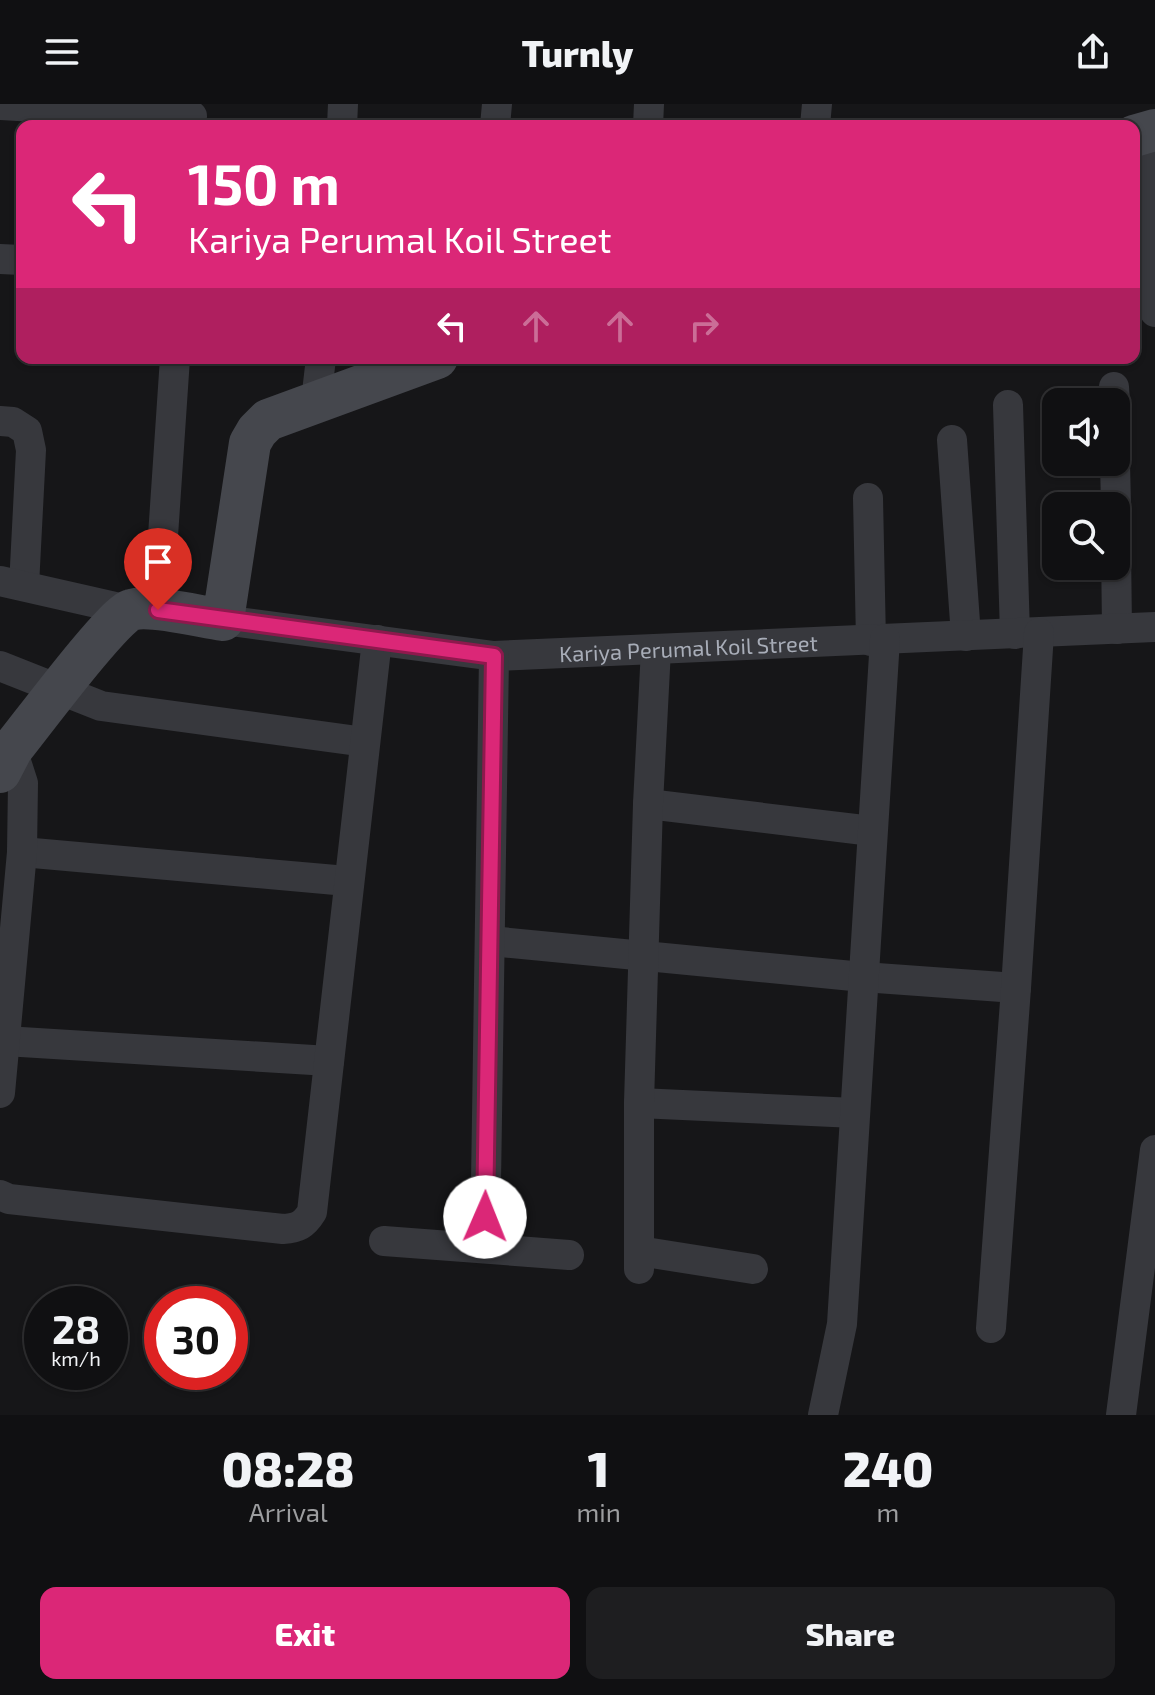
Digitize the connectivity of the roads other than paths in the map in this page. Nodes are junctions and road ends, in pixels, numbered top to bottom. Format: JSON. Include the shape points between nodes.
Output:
{"nodes":[{"id":1,"x":0,"y":105,"type":"edge"},
{"id":2,"x":38,"y":106,"type":"edge"},
{"id":3,"x":192,"y":115,"type":"edge"},
{"id":4,"x":1144,"y":133,"type":"edge"},
{"id":5,"x":1155,"y":312,"type":"edge"},
{"id":6,"x":174,"y":364,"type":"edge"},
{"id":7,"x":320,"y":364,"type":"edge"},
{"id":8,"x":420,"y":364,"type":"edge"},
{"id":9,"x":316,"y":401,"type":"junction"},
{"id":10,"x":1008,"y":405,"type":"dead end"},
{"id":11,"x":0,"y":421,"type":"edge"},
{"id":12,"x":952,"y":440,"type":"dead end"},
{"id":13,"x":868,"y":498,"type":"dead end"},
{"id":14,"x":1116,"y":580,"type":"edge"},
{"id":15,"x":12,"y":584,"type":"edge"},
{"id":16,"x":143,"y":610,"type":"junction"},
{"id":17,"x":223,"y":620,"type":"junction"},
{"id":18,"x":1155,"y":627,"type":"edge"},
{"id":19,"x":1117,"y":629,"type":"junction"},
{"id":20,"x":1027,"y":633,"type":"junction"},
{"id":21,"x":966,"y":636,"type":"junction"},
{"id":22,"x":377,"y":640,"type":"junction"},
{"id":23,"x":878,"y":640,"type":"junction"},
{"id":24,"x":656,"y":649,"type":"junction"},
{"id":25,"x":494,"y":656,"type":"junction"},
{"id":26,"x":0,"y":666,"type":"edge"},
{"id":27,"x":60,"y":689,"type":"junction"},
{"id":28,"x":365,"y":742,"type":"junction"},
{"id":29,"x":4,"y":756,"type":"edge"},
{"id":30,"x":648,"y":804,"type":"junction"},
{"id":31,"x":872,"y":831,"type":"junction"},
{"id":32,"x":22,"y":852,"type":"junction"},
{"id":33,"x":347,"y":881,"type":"junction"},
{"id":34,"x":490,"y":941,"type":"junction"},
{"id":35,"x":643,"y":955,"type":"junction"},
{"id":36,"x":863,"y":977,"type":"junction"},
{"id":37,"x":1016,"y":988,"type":"junction"},
{"id":38,"x":5,"y":1041,"type":"junction"},
{"id":39,"x":329,"y":1061,"type":"junction"},
{"id":40,"x":0,"y":1093,"type":"edge"},
{"id":41,"x":639,"y":1103,"type":"junction"},
{"id":42,"x":855,"y":1113,"type":"junction"},
{"id":43,"x":1155,"y":1150,"type":"edge"},
{"id":44,"x":0,"y":1195,"type":"edge"},
{"id":45,"x":384,"y":1241,"type":"dead end"},
{"id":46,"x":485,"y":1248,"type":"junction"},
{"id":47,"x":569,"y":1255,"type":"dead end"},
{"id":48,"x":753,"y":1269,"type":"dead end"},
{"id":49,"x":991,"y":1328,"type":"dead end"},
{"id":50,"x":823,"y":1415,"type":"edge"},
{"id":51,"x":1121,"y":1415,"type":"edge"}],
"edges":[{"from":1,"to":2,"type":"street"},
{"from":2,"to":3,"type":"street"},
{"from":4,"to":5,"type":"street"},
{"from":6,"to":16,"type":"street"},
{"from":7,"to":9,"type":"street"},
{"from":8,"to":9,"type":"street"},
{"from":9,"to":17,"type":"street","via":[[268,420],[250,443]]},
{"from":10,"to":20,"type":"street"},
{"from":11,"to":15,"type":"street","via":[[27,431],[31,450]]},
{"from":12,"to":21,"type":"street"},
{"from":13,"to":23,"type":"street"},
{"from":14,"to":19,"type":"street"},
{"from":15,"to":16,"type":"street"},
{"from":16,"to":17,"type":"street"},
{"from":16,"to":27,"type":"street","via":[[109,628]]},
{"from":17,"to":22,"type":"street","name":"Kariya Perumal Koil Street"},
{"from":18,"to":19,"type":"street","name":"Kariya Perumal Koil Street"},
{"from":19,"to":20,"type":"street","name":"Kariya Perumal Koil Street"},
{"from":20,"to":21,"type":"street","name":"Kariya Perumal Koil Street"},
{"from":20,"to":37,"type":"street"},
{"from":21,"to":23,"type":"street","name":"Kariya Perumal Koil Street"},
{"from":22,"to":25,"type":"street","name":"Kariya Perumal Koil Street"},
{"from":22,"to":28,"type":"street"},
{"from":23,"to":24,"type":"street","name":"Kariya Perumal Koil Street"},
{"from":23,"to":31,"type":"street"},
{"from":24,"to":25,"type":"street","name":"Kariya Perumal Koil Street"},
{"from":24,"to":30,"type":"street"},
{"from":25,"to":34,"type":"street"},
{"from":26,"to":27,"type":"street"},
{"from":27,"to":28,"type":"street","via":[[101,706]]},
{"from":27,"to":29,"type":"street"},
{"from":28,"to":33,"type":"street"},
{"from":29,"to":32,"type":"street","via":[[23,783]]},
{"from":30,"to":31,"type":"street"},
{"from":30,"to":35,"type":"street"},
{"from":31,"to":36,"type":"street"},
{"from":32,"to":33,"type":"street"},
{"from":32,"to":38,"type":"street"},
{"from":33,"to":39,"type":"street"},
{"from":34,"to":35,"type":"street"},
{"from":34,"to":46,"type":"street"},
{"from":35,"to":36,"type":"street"},
{"from":35,"to":41,"type":"street"},
{"from":36,"to":37,"type":"street"},
{"from":36,"to":42,"type":"street"},
{"from":37,"to":49,"type":"street"},
{"from":38,"to":39,"type":"street"},
{"from":38,"to":40,"type":"street"},
{"from":39,"to":44,"type":"street","via":[[312,1212],[297,1228]]},
{"from":41,"to":42,"type":"street"},
{"from":41,"to":48,"type":"street","via":[[639,1260]]},
{"from":42,"to":50,"type":"street","via":[[842,1324]]},
{"from":43,"to":51,"type":"street"},
{"from":45,"to":46,"type":"street"},
{"from":46,"to":47,"type":"street"}]}
